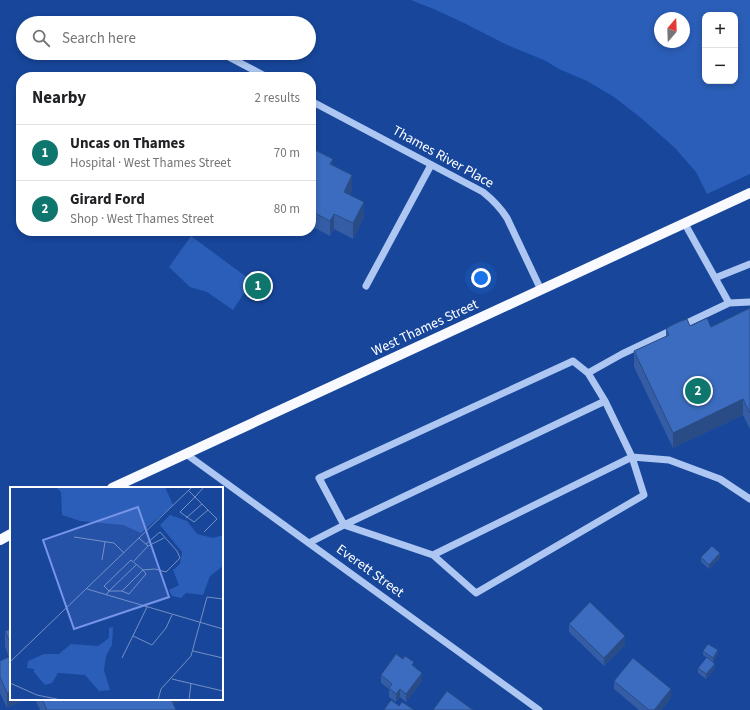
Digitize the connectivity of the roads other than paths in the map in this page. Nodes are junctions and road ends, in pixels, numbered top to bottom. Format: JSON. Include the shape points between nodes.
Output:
{"nodes":[{"id":1,"x":234,"y":60,"type":"edge"},
{"id":2,"x":257,"y":72,"type":"edge"},
{"id":3,"x":316,"y":104,"type":"edge"},
{"id":4,"x":432,"y":165,"type":"junction"},
{"id":5,"x":750,"y":193,"type":"edge"},
{"id":6,"x":684,"y":224,"type":"junction"},
{"id":7,"x":750,"y":264,"type":"edge"},
{"id":8,"x":715,"y":278,"type":"junction"},
{"id":9,"x":366,"y":286,"type":"dead end"},
{"id":10,"x":540,"y":290,"type":"junction"},
{"id":11,"x":750,"y":302,"type":"edge"},
{"id":12,"x":729,"y":303,"type":"junction"},
{"id":13,"x":588,"y":373,"type":"junction"},
{"id":14,"x":605,"y":401,"type":"junction"},
{"id":15,"x":186,"y":454,"type":"junction"},
{"id":16,"x":632,"y":457,"type":"junction"},
{"id":17,"x":114,"y":487,"type":"edge"},
{"id":18,"x":750,"y":498,"type":"edge"},
{"id":19,"x":344,"y":525,"type":"junction"},
{"id":20,"x":10,"y":535,"type":"edge"},
{"id":21,"x":0,"y":540,"type":"edge"},
{"id":22,"x":309,"y":543,"type":"junction"},
{"id":23,"x":433,"y":555,"type":"junction"},
{"id":24,"x":539,"y":710,"type":"edge"}],
"edges":[{"from":1,"to":2,"type":"street"},
{"from":3,"to":4,"type":"street","name":"Thames River Place"},
{"from":4,"to":9,"type":"street"},
{"from":4,"to":10,"type":"street","name":"Thames River Place","via":[[483,192],[500,208]]},
{"from":5,"to":6,"type":"main road","name":"West Thames Street"},
{"from":6,"to":8,"type":"street"},
{"from":6,"to":10,"type":"main road","name":"West Thames Street"},
{"from":7,"to":8,"type":"street"},
{"from":8,"to":12,"type":"street"},
{"from":10,"to":15,"type":"main road","name":"West Thames Street"},
{"from":11,"to":12,"type":"street"},
{"from":12,"to":13,"type":"street"},
{"from":13,"to":14,"type":"street"},
{"from":13,"to":19,"type":"street","via":[[573,361],[319,478]]},
{"from":14,"to":16,"type":"street"},
{"from":14,"to":19,"type":"street"},
{"from":15,"to":17,"type":"main road","name":"West Thames Street"},
{"from":15,"to":22,"type":"street","name":"Everett Street"},
{"from":16,"to":18,"type":"street","via":[[669,460],[720,479]]},
{"from":16,"to":23,"type":"street"},
{"from":16,"to":23,"type":"street","via":[[644,495],[476,593]]},
{"from":19,"to":22,"type":"street"},
{"from":19,"to":23,"type":"street"},
{"from":20,"to":21,"type":"main road"},
{"from":22,"to":24,"type":"street","name":"Everett Street"}]}
